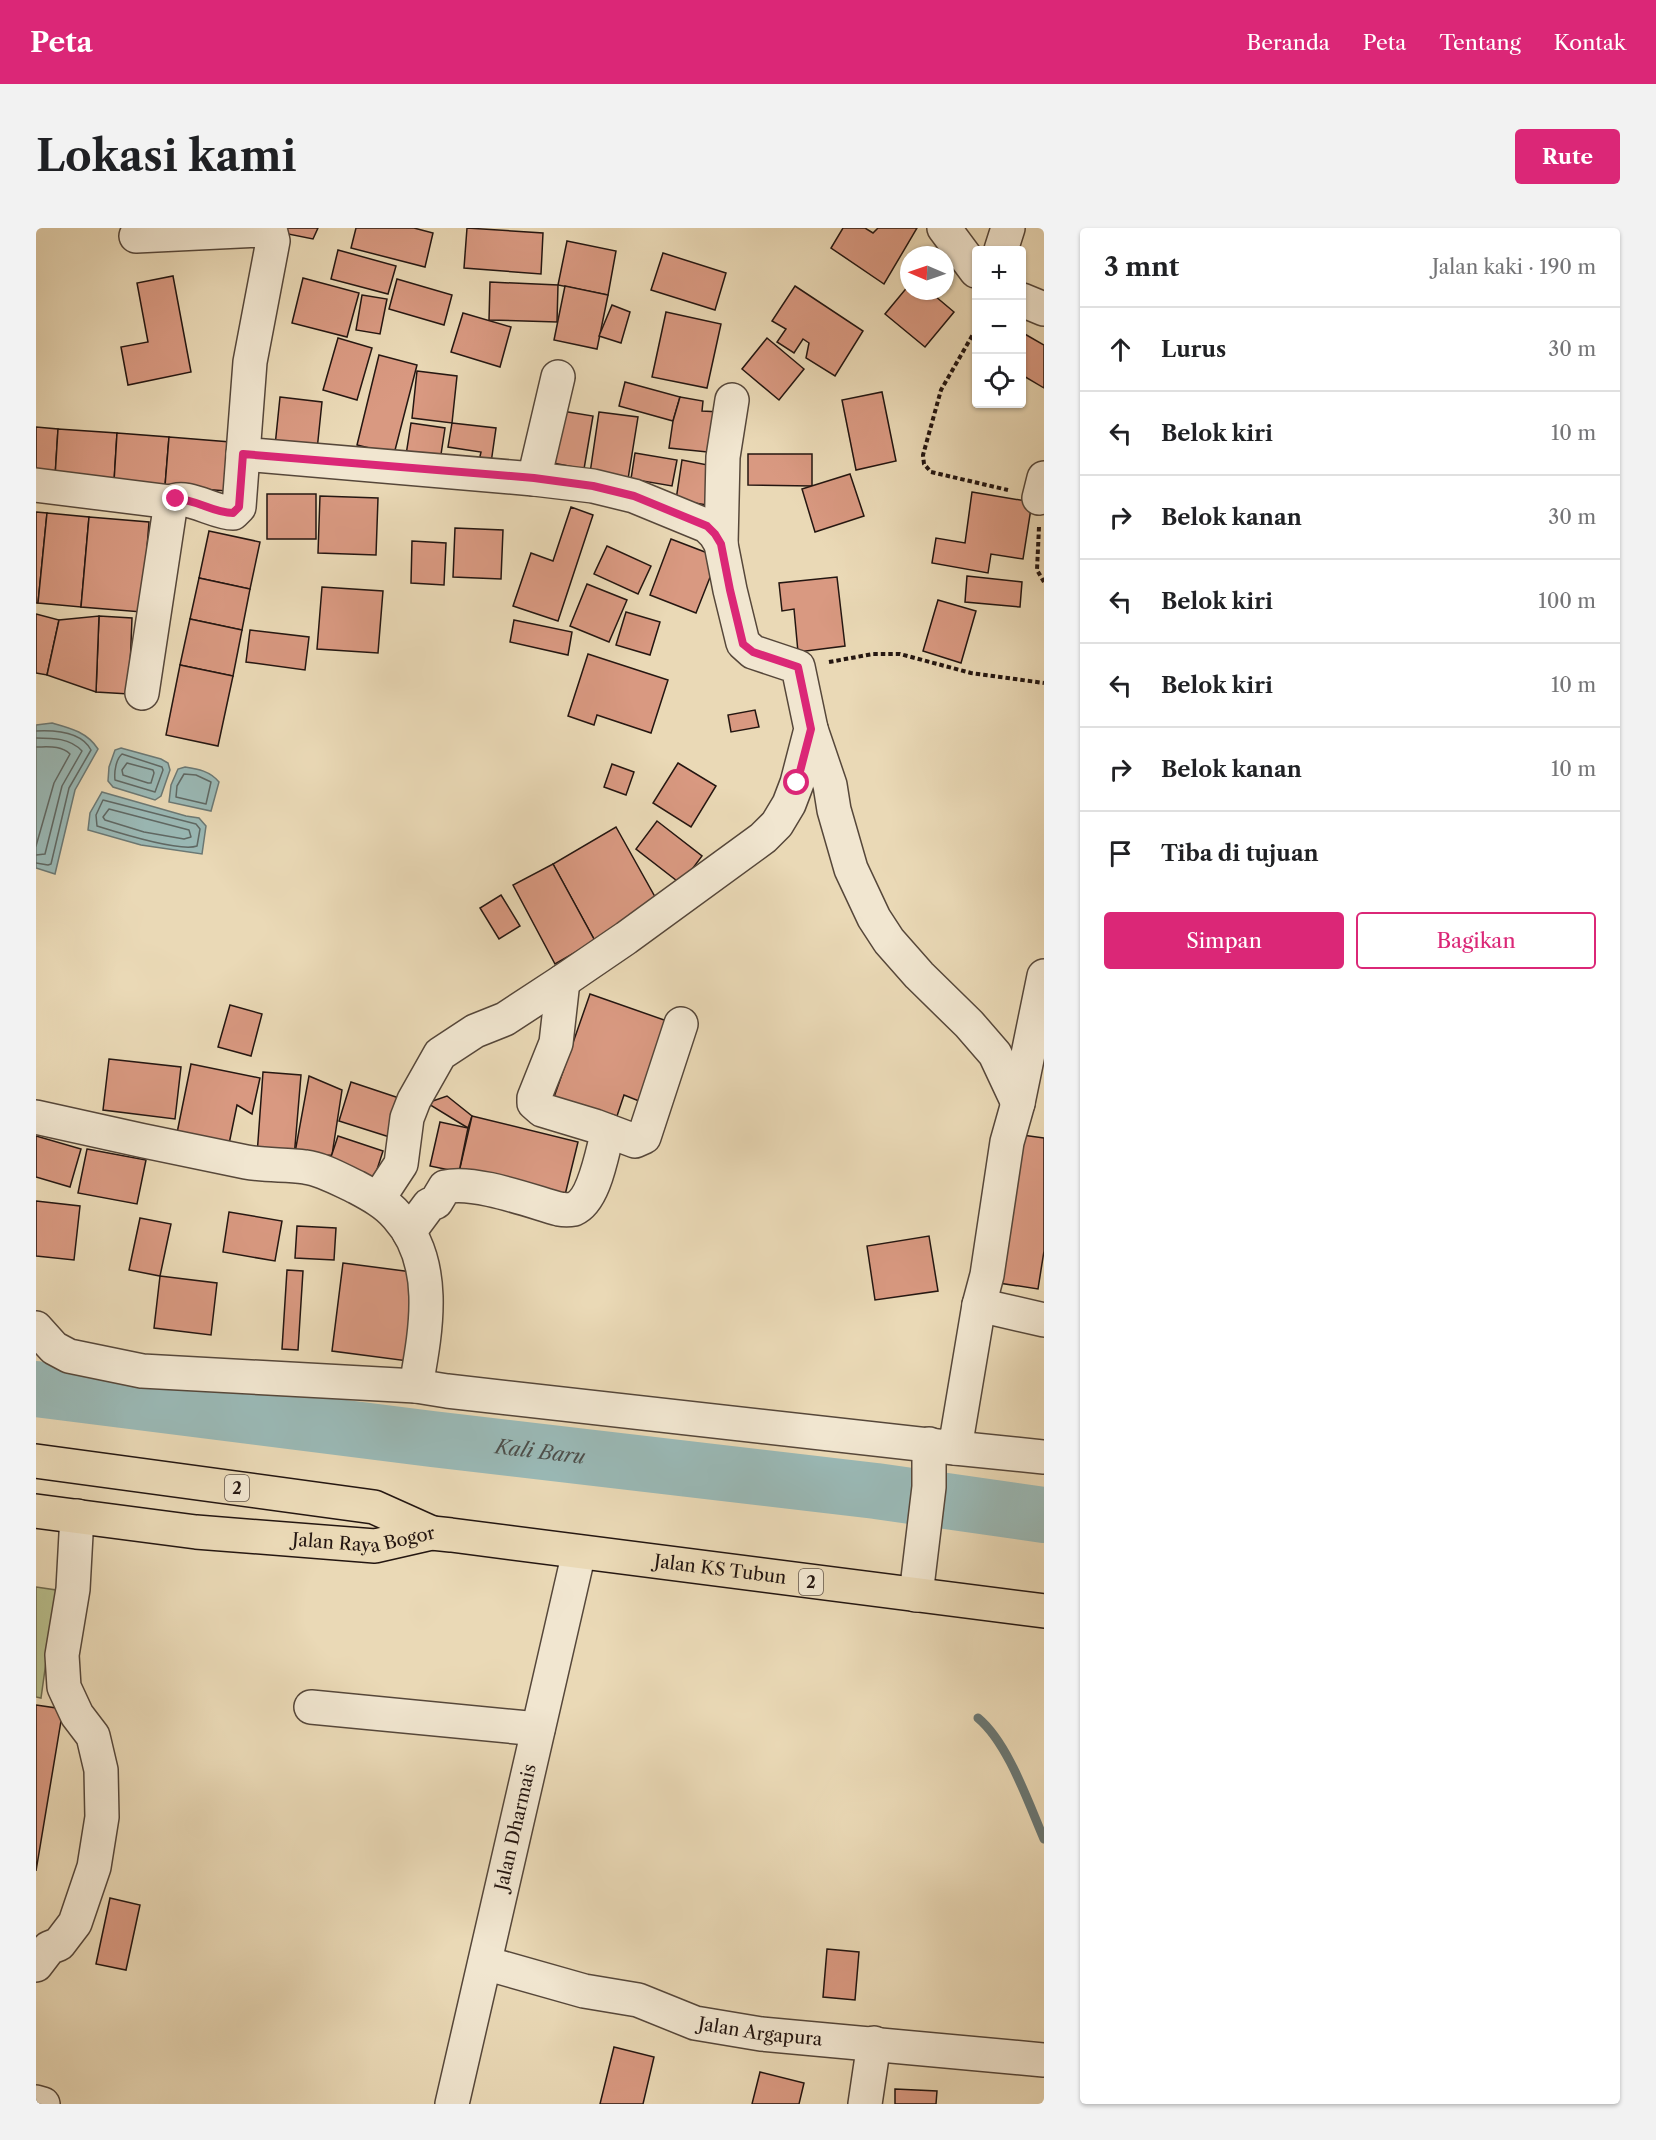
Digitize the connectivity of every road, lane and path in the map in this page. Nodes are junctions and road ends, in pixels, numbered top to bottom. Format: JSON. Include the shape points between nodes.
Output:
{"nodes":[{"id":1,"x":944,"y":228,"type":"edge"},
{"id":2,"x":1008,"y":228,"type":"edge"},
{"id":3,"x":136,"y":236,"type":"dead end"},
{"id":4,"x":1002,"y":246,"type":"edge"},
{"id":5,"x":972,"y":266,"type":"edge"},
{"id":6,"x":1026,"y":302,"type":"edge"},
{"id":7,"x":1044,"y":309,"type":"edge"},
{"id":8,"x":972,"y":336,"type":"edge"},
{"id":9,"x":558,"y":377,"type":"dead end"},
{"id":10,"x":732,"y":400,"type":"dead end"},
{"id":11,"x":243,"y":454,"type":"junction"},
{"id":12,"x":534,"y":478,"type":"junction"},
{"id":13,"x":36,"y":485,"type":"edge"},
{"id":14,"x":1041,"y":488,"type":"edge"},
{"id":15,"x":171,"y":502,"type":"junction"},
{"id":16,"x":721,"y":544,"type":"junction"},
{"id":17,"x":1044,"y":582,"type":"edge"},
{"id":18,"x":798,"y":667,"type":"junction"},
{"id":19,"x":1044,"y":683,"type":"edge"},
{"id":20,"x":142,"y":693,"type":"dead end"},
{"id":21,"x":811,"y":729,"type":"junction"},
{"id":22,"x":1044,"y":976,"type":"edge"},
{"id":23,"x":563,"y":981,"type":"junction"},
{"id":24,"x":681,"y":1024,"type":"dead end"},
{"id":25,"x":1018,"y":1103,"type":"junction"},
{"id":26,"x":36,"y":1117,"type":"edge"},
{"id":27,"x":608,"y":1131,"type":"junction"},
{"id":28,"x":378,"y":1199,"type":"junction"},
{"id":29,"x":409,"y":1232,"type":"junction"},
{"id":30,"x":979,"y":1305,"type":"junction"},
{"id":31,"x":1044,"y":1320,"type":"edge"},
{"id":32,"x":36,"y":1328,"type":"edge"},
{"id":33,"x":416,"y":1386,"type":"junction"},
{"id":34,"x":942,"y":1446,"type":"junction"},
{"id":35,"x":1044,"y":1457,"type":"edge"},
{"id":36,"x":36,"y":1461,"type":"edge"},
{"id":37,"x":36,"y":1511,"type":"edge"},
{"id":38,"x":77,"y":1516,"type":"junction"},
{"id":39,"x":432,"y":1533,"type":"junction"},
{"id":40,"x":579,"y":1552,"type":"junction"},
{"id":41,"x":916,"y":1595,"type":"junction"},
{"id":42,"x":1044,"y":1611,"type":"edge"},
{"id":43,"x":311,"y":1707,"type":"dead end"},
{"id":44,"x":538,"y":1729,"type":"junction"},
{"id":45,"x":485,"y":1963,"type":"junction"},
{"id":46,"x":36,"y":1965,"type":"edge"},
{"id":47,"x":874,"y":2043,"type":"junction"},
{"id":48,"x":1044,"y":2060,"type":"edge"},
{"id":49,"x":36,"y":2102,"type":"edge"},
{"id":50,"x":43,"y":2104,"type":"edge"},
{"id":51,"x":452,"y":2104,"type":"edge"},
{"id":52,"x":865,"y":2104,"type":"edge"}],
"edges":[{"from":1,"to":5,"type":"street"},
{"from":2,"to":4,"type":"street"},
{"from":3,"to":11,"type":"street","via":[[263,230],[271,233],[273,241],[250,362]]},
{"from":6,"to":7,"type":"street"},
{"from":8,"to":14,"type":"path","via":[[941,390],[924,464],[931,472]]},
{"from":9,"to":12,"type":"street"},
{"from":10,"to":16,"type":"street","via":[[723,457]]},
{"from":11,"to":12,"type":"street"},
{"from":11,"to":15,"type":"street","via":[[239,507],[233,513],[184,499]]},
{"from":12,"to":16,"type":"street","via":[[634,496],[707,526]]},
{"from":13,"to":15,"type":"street"},
{"from":14,"to":17,"type":"path","via":[[1037,570]]},
{"from":15,"to":20,"type":"street"},
{"from":16,"to":18,"type":"street","via":[[743,644],[753,652]]},
{"from":18,"to":19,"type":"path","via":[[873,654],[900,654],[971,673]]},
{"from":18,"to":21,"type":"street"},
{"from":21,"to":23,"type":"street","via":[[797,783],[777,824],[716,874]]},
{"from":21,"to":25,"type":"street","via":[[851,869],[874,918],[919,975],[995,1054]]},
{"from":22,"to":25,"type":"street"},
{"from":23,"to":27,"type":"street","via":[[556,1043],[534,1103],[542,1110]]},
{"from":23,"to":28,"type":"street","via":[[505,1019],[475,1031],[440,1054],[407,1118],[401,1164]]},
{"from":24,"to":27,"type":"street","via":[[644,1137],[635,1141]]},
{"from":25,"to":30,"type":"street","via":[[1007,1142]]},
{"from":26,"to":28,"type":"street","via":[[256,1164],[307,1167]]},
{"from":27,"to":29,"type":"street","via":[[591,1189],[572,1210],[452,1185],[445,1187]]},
{"from":28,"to":29,"type":"street"},
{"from":29,"to":33,"type":"street","via":[[423,1265],[426,1286],[424,1342]]},
{"from":30,"to":31,"type":"street"},
{"from":30,"to":34,"type":"street"},
{"from":32,"to":33,"type":"street","via":[[54,1348],[69,1356],[142,1371]]},
{"from":33,"to":34,"type":"street"},
{"from":34,"to":35,"type":"street"},
{"from":34,"to":41,"type":"street","via":[[929,1487]]},
{"from":36,"to":39,"type":"highway","name":"Jalan Raya Bogor","number":"2","via":[[374,1507]]},
{"from":37,"to":38,"type":"highway","name":"Jalan Raya Bogor","number":"2"},
{"from":38,"to":39,"type":"highway","name":"Jalan Raya Bogor","number":"2","via":[[196,1532],[375,1545]]},
{"from":38,"to":46,"type":"street","via":[[73,1589],[62,1655],[64,1687],[77,1715],[93,1736],[101,1770],[102,1817],[94,1867],[75,1923]]},
{"from":39,"to":40,"type":"highway","name":"Jalan KS Tubun","number":"2"},
{"from":40,"to":41,"type":"highway","name":"Jalan KS Tubun","number":"2"},
{"from":40,"to":44,"type":"street","name":"Jalan Dharmais"},
{"from":41,"to":42,"type":"highway","name":"Jalan KS Tubun","number":"2"},
{"from":43,"to":44,"type":"street"},
{"from":44,"to":45,"type":"street","name":"Jalan Dharmais"},
{"from":45,"to":47,"type":"street","name":"Jalan Argapura","via":[[584,1991],[638,2000],[695,2024]]},
{"from":45,"to":51,"type":"street","name":"Jalan Dharmais"},
{"from":47,"to":48,"type":"street","name":"Jalan Argapura"},
{"from":47,"to":52,"type":"street"},
{"from":49,"to":50,"type":"street"}]}
